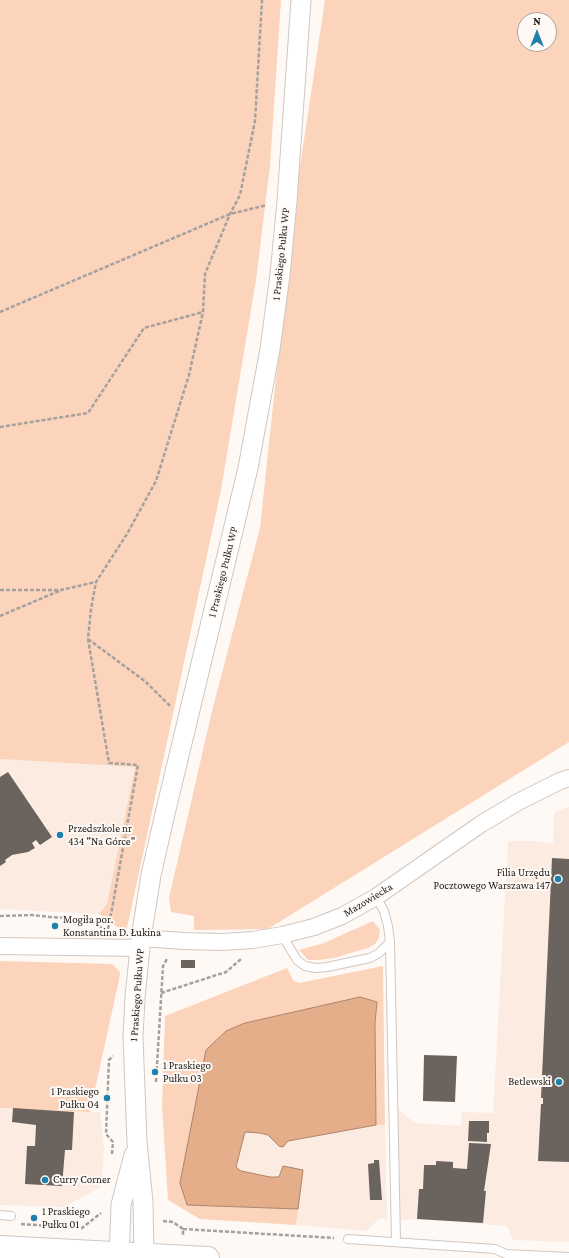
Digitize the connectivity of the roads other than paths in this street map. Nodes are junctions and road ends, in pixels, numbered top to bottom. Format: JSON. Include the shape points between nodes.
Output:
{"nodes":[{"id":1,"x":301,"y":0,"type":"edge"},
{"id":2,"x":569,"y":778,"type":"edge"},
{"id":3,"x":376,"y":897,"type":"junction"},
{"id":4,"x":282,"y":935,"type":"junction"},
{"id":5,"x":390,"y":942,"type":"junction"},
{"id":6,"x":141,"y":943,"type":"junction"},
{"id":7,"x":0,"y":946,"type":"edge"},
{"id":8,"x":137,"y":1142,"type":"junction"},
{"id":9,"x":0,"y":1215,"type":"edge"},
{"id":10,"x":11,"y":1216,"type":"road end"},
{"id":11,"x":348,"y":1239,"type":"road end"},
{"id":12,"x":396,"y":1242,"type":"junction"},
{"id":13,"x":0,"y":1248,"type":"edge"},
{"id":14,"x":119,"y":1256,"type":"edge"},
{"id":15,"x":144,"y":1256,"type":"edge"},
{"id":16,"x":569,"y":1257,"type":"edge"},
{"id":17,"x":208,"y":1258,"type":"edge"}],
"edges":[{"from":1,"to":6,"type":"street","name":"1 Praskiego Pułku WP","via":[[287,201],[270,349],[248,468],[151,875]]},
{"from":2,"to":3,"type":"street","name":"Mazowiecka","via":[[518,802],[481,824]]},
{"from":3,"to":4,"type":"street","name":"Mazowiecka","via":[[342,916],[314,927]]},
{"from":3,"to":5,"type":"lane","via":[[384,911]]},
{"from":4,"to":5,"type":"lane","via":[[297,960],[304,966],[316,968],[370,958]]},
{"from":4,"to":6,"type":"street","name":"Mazowiecka","via":[[222,942]]},
{"from":5,"to":12,"type":"lane"},
{"from":6,"to":7,"type":"street","name":"Mazowiecka"},
{"from":6,"to":8,"type":"street","name":"1 Praskiego Pułku WP","via":[[133,1037]]},
{"from":8,"to":14,"type":"street","name":"1 Praskiego Pułku WP","via":[[121,1205]]},
{"from":8,"to":15,"type":"street","name":"1 Praskiego Pułku WP","via":[[143,1202]]},
{"from":9,"to":10,"type":"lane"},
{"from":11,"to":12,"type":"lane"},
{"from":12,"to":16,"type":"lane","via":[[495,1249],[506,1254]]},
{"from":13,"to":14,"type":"main road"},
{"from":14,"to":15,"type":"main road"},
{"from":15,"to":17,"type":"main road"}]}
